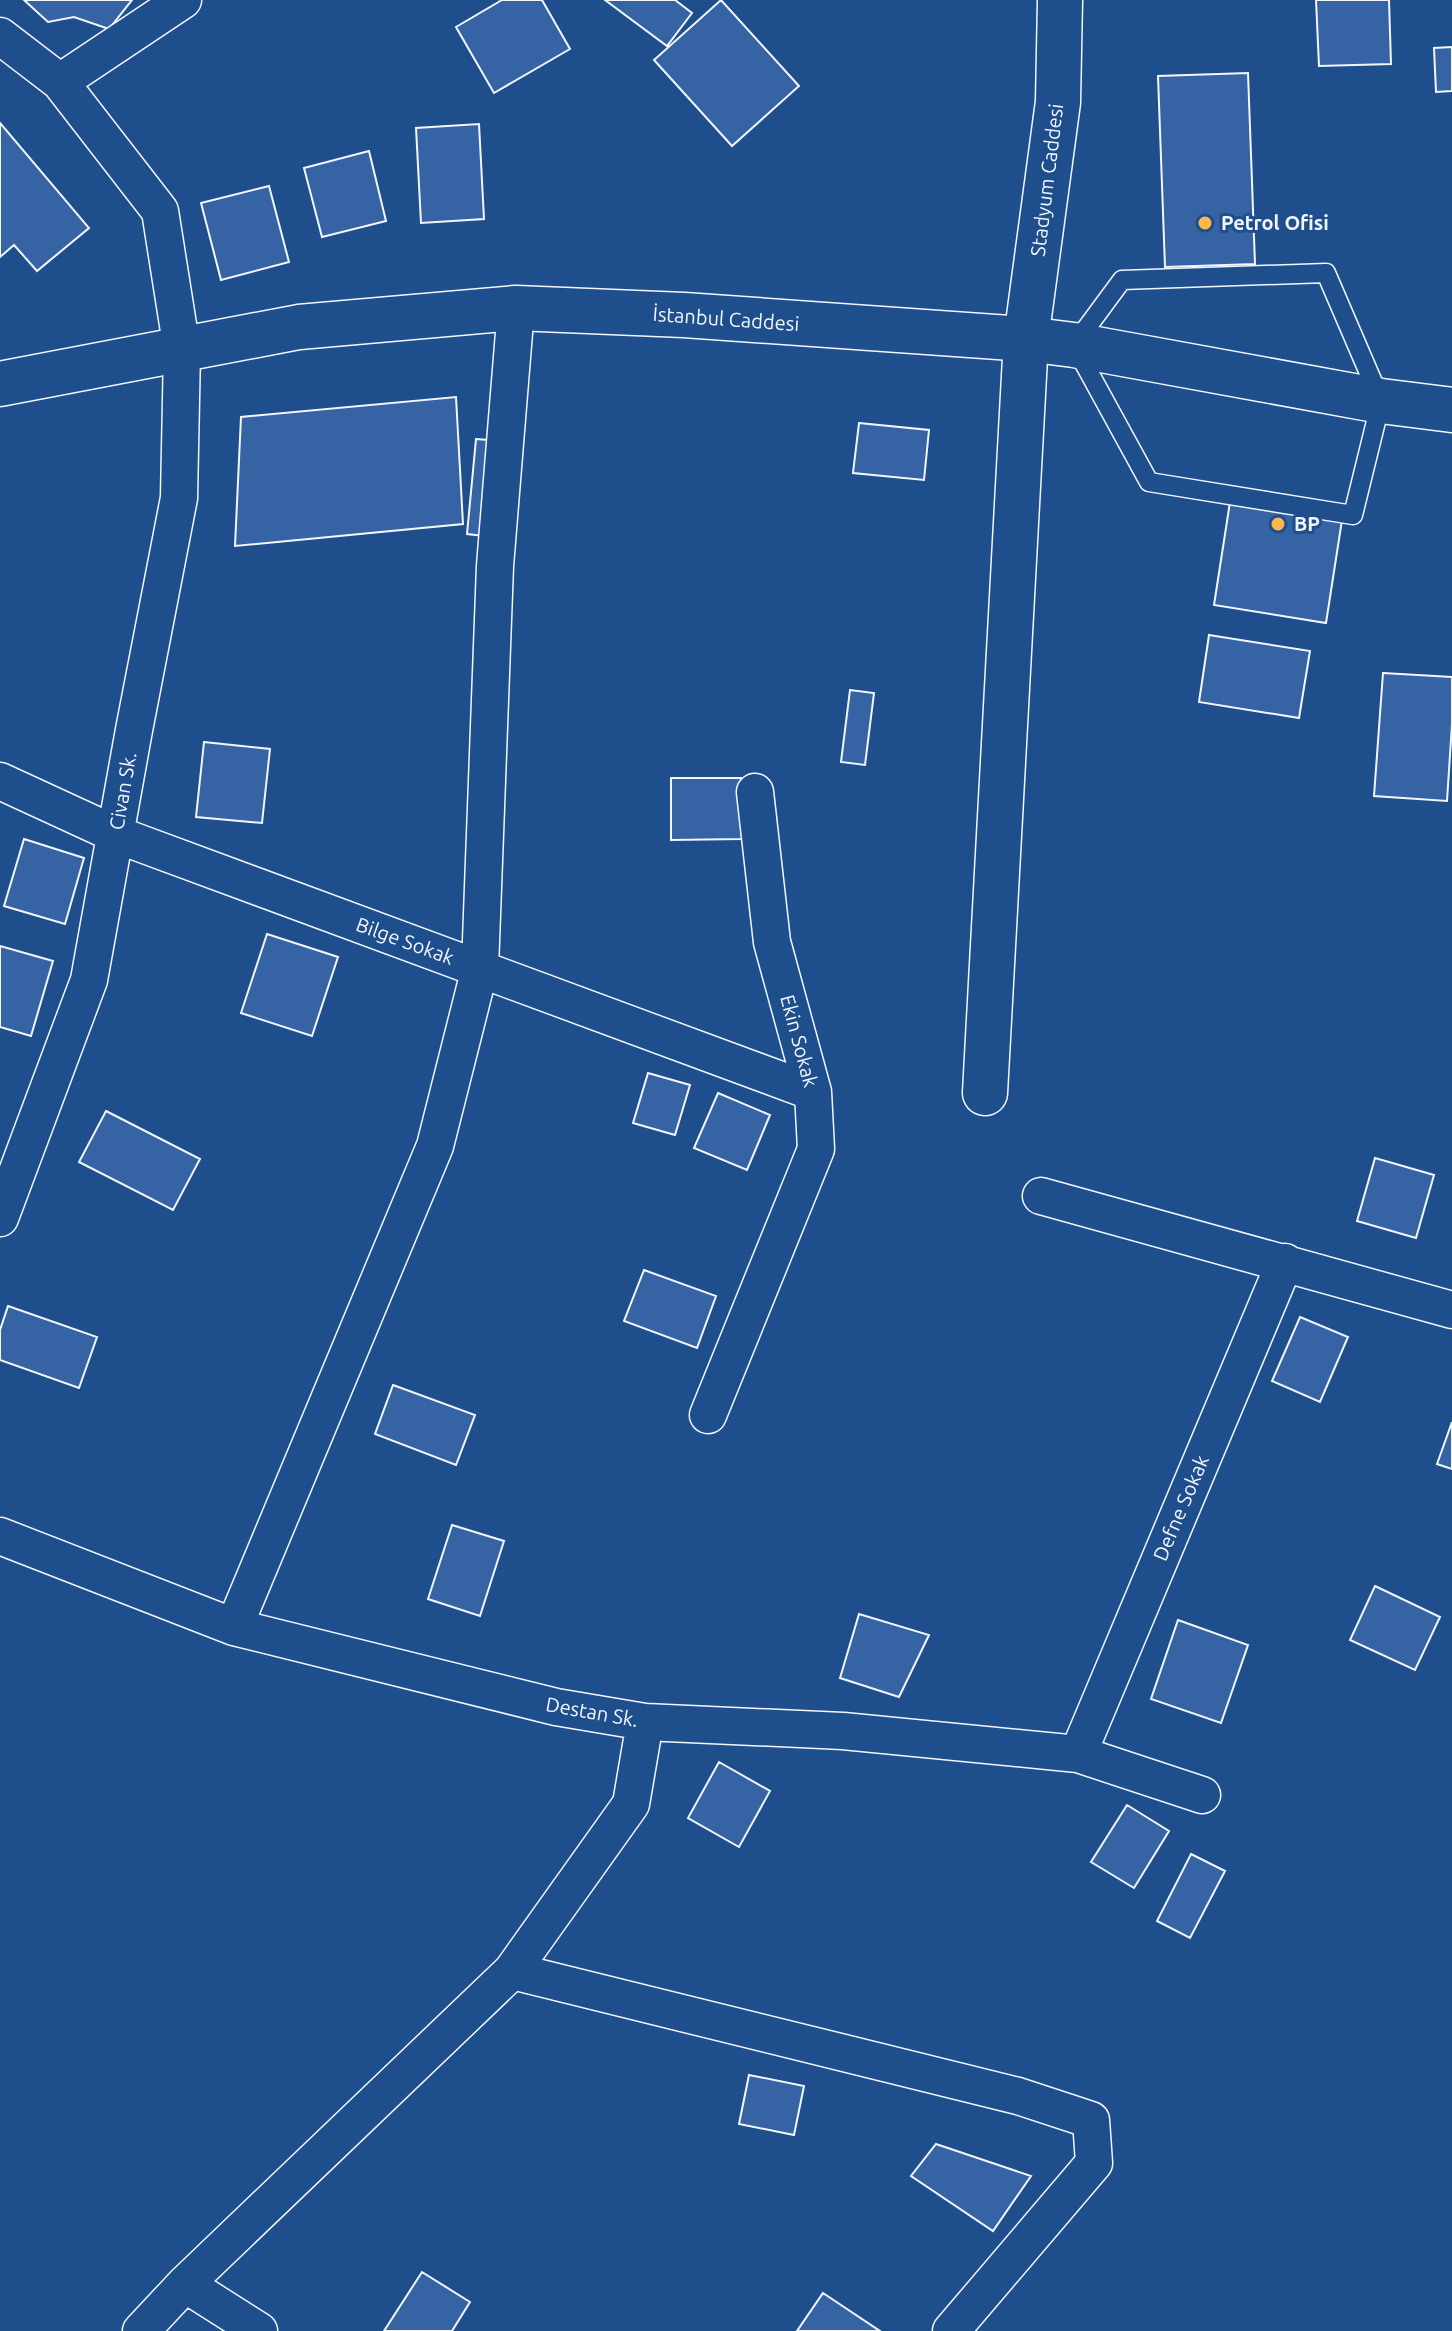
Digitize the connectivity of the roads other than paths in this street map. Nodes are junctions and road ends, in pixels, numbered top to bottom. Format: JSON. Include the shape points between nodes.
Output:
{"nodes":[{"id":1,"x":183,"y":0,"type":"edge"},
{"id":2,"x":1062,"y":6,"type":"edge"},
{"id":3,"x":0,"y":36,"type":"edge"},
{"id":4,"x":60,"y":82,"type":"junction"},
{"id":5,"x":516,"y":308,"type":"junction"},
{"id":6,"x":1026,"y":339,"type":"junction"},
{"id":7,"x":1074,"y":345,"type":"junction"},
{"id":8,"x":182,"y":350,"type":"junction"},
{"id":9,"x":0,"y":384,"type":"edge"},
{"id":10,"x":1381,"y":401,"type":"junction"},
{"id":11,"x":1452,"y":410,"type":"edge"},
{"id":12,"x":0,"y":781,"type":"edge"},
{"id":13,"x":755,"y":792,"type":"dead end"},
{"id":14,"x":115,"y":834,"type":"junction"},
{"id":15,"x":480,"y":968,"type":"junction"},
{"id":16,"x":813,"y":1092,"type":"junction"},
{"id":17,"x":985,"y":1093,"type":"dead end"},
{"id":18,"x":1041,"y":1196,"type":"dead end"},
{"id":19,"x":0,"y":1218,"type":"edge"},
{"id":20,"x":1285,"y":1262,"type":"junction"},
{"id":21,"x":1452,"y":1310,"type":"edge"},
{"id":22,"x":708,"y":1415,"type":"dead end"},
{"id":23,"x":0,"y":1536,"type":"edge"},
{"id":24,"x":234,"y":1627,"type":"junction"},
{"id":25,"x":645,"y":1722,"type":"junction"},
{"id":26,"x":1078,"y":1754,"type":"junction"},
{"id":27,"x":1202,"y":1795,"type":"dead end"},
{"id":28,"x":512,"y":1971,"type":"junction"},
{"id":29,"x":185,"y":2284,"type":"junction"},
{"id":30,"x":141,"y":2331,"type":"edge"},
{"id":31,"x":259,"y":2331,"type":"edge"},
{"id":32,"x":951,"y":2331,"type":"edge"}],
"edges":[{"from":1,"to":4,"type":"street"},
{"from":2,"to":6,"type":"main road","name":"Stadyum Caddesi","via":[[1058,102]]},
{"from":3,"to":4,"type":"street","name":"Civan Sk."},
{"from":4,"to":8,"type":"street","name":"Civan Sk.","via":[[160,211]]},
{"from":5,"to":6,"type":"main road","name":"İstanbul Caddesi"},
{"from":5,"to":8,"type":"main road","name":"İstanbul Caddesi","via":[[299,327]]},
{"from":5,"to":15,"type":"street","via":[[495,566]]},
{"from":6,"to":7,"type":"main road","name":"İstanbul Caddesi"},
{"from":6,"to":17,"type":"main road","name":"Stadyum Caddesi"},
{"from":7,"to":10,"type":"main road","name":"İstanbul Caddesi"},
{"from":7,"to":10,"type":"lane","via":[[1122,280],[1326,273]]},
{"from":7,"to":10,"type":"lane","via":[[1149,482],[1353,515]]},
{"from":8,"to":9,"type":"main road","name":"İstanbul Caddesi"},
{"from":8,"to":14,"type":"street","name":"Civan Sk.","via":[[179,498]]},
{"from":10,"to":11,"type":"main road","name":"İstanbul Caddesi"},
{"from":12,"to":14,"type":"street","name":"Bilge Sokak"},
{"from":13,"to":16,"type":"street","name":"Ekin Sokak","via":[[772,942]]},
{"from":14,"to":15,"type":"street","name":"Bilge Sokak"},
{"from":14,"to":19,"type":"street","name":"Civan Sk.","via":[[89,980]]},
{"from":15,"to":16,"type":"street","name":"Bilge Sokak"},
{"from":15,"to":24,"type":"street","via":[[435,1146]]},
{"from":16,"to":22,"type":"street","name":"Ekin Sokak","via":[[816,1149]]},
{"from":18,"to":20,"type":"street"},
{"from":20,"to":21,"type":"street"},
{"from":20,"to":26,"type":"street","name":"Defne Sokak"},
{"from":23,"to":24,"type":"street","name":"Destan Sk."},
{"from":24,"to":25,"type":"street","name":"Destan Sk.","via":[[556,1707]]},
{"from":25,"to":26,"type":"street","name":"Destan Sk.","via":[[843,1731]]},
{"from":25,"to":28,"type":"street","via":[[631,1804]]},
{"from":26,"to":27,"type":"street","name":"Destan Sk."},
{"from":28,"to":29,"type":"street"},
{"from":28,"to":32,"type":"street","via":[[1018,2096],[1091,2120],[1094,2163]]},
{"from":29,"to":30,"type":"street"},
{"from":29,"to":31,"type":"street"}]}
